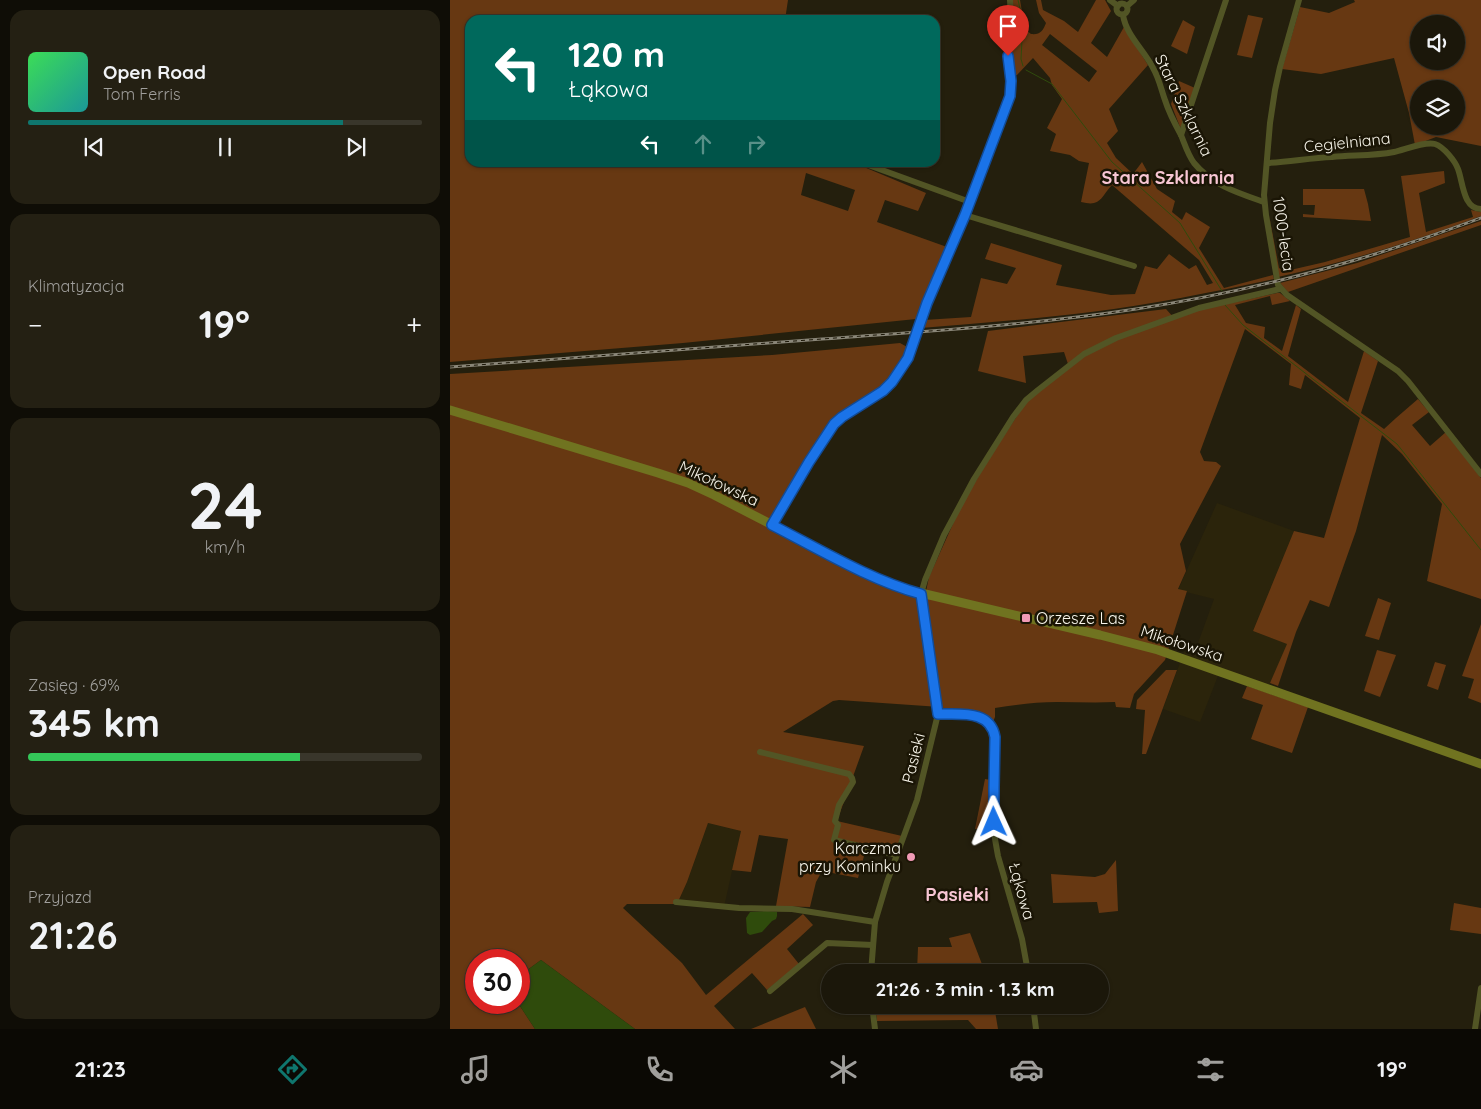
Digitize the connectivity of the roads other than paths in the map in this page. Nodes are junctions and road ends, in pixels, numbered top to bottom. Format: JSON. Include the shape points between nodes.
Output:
{"nodes":[{"id":1,"x":1010,"y":0,"type":"edge"},
{"id":2,"x":1110,"y":0,"type":"edge"},
{"id":3,"x":1134,"y":0,"type":"edge"},
{"id":4,"x":1226,"y":0,"type":"edge"},
{"id":5,"x":1299,"y":0,"type":"edge"},
{"id":6,"x":1118,"y":6,"type":"junction"},
{"id":7,"x":1127,"y":6,"type":"junction"},
{"id":8,"x":1123,"y":15,"type":"junction"},
{"id":9,"x":1180,"y":135,"type":"junction"},
{"id":10,"x":1267,"y":163,"type":"junction"},
{"id":11,"x":874,"y":167,"type":"edge"},
{"id":12,"x":970,"y":202,"type":"junction"},
{"id":13,"x":1264,"y":202,"type":"junction"},
{"id":14,"x":1481,"y":209,"type":"edge"},
{"id":15,"x":965,"y":215,"type":"junction"},
{"id":16,"x":1134,"y":266,"type":"dead end"},
{"id":17,"x":1280,"y":289,"type":"junction"},
{"id":18,"x":450,"y":410,"type":"edge"},
{"id":19,"x":1481,"y":474,"type":"edge"},
{"id":20,"x":772,"y":525,"type":"junction"},
{"id":21,"x":921,"y":594,"type":"junction"},
{"id":22,"x":938,"y":714,"type":"junction"},
{"id":23,"x":760,"y":752,"type":"dead end"},
{"id":24,"x":1481,"y":764,"type":"edge"},
{"id":25,"x":897,"y":855,"type":"junction"},
{"id":26,"x":676,"y":902,"type":"dead end"},
{"id":27,"x":875,"y":922,"type":"junction"},
{"id":28,"x":873,"y":945,"type":"junction"},
{"id":29,"x":872,"y":964,"type":"edge"},
{"id":30,"x":1027,"y":964,"type":"edge"},
{"id":31,"x":1481,"y":988,"type":"edge"},
{"id":32,"x":770,"y":991,"type":"dead end"},
{"id":33,"x":873,"y":1014,"type":"edge"},
{"id":34,"x":1034,"y":1014,"type":"edge"},
{"id":35,"x":875,"y":1029,"type":"edge"},
{"id":36,"x":1036,"y":1029,"type":"edge"},
{"id":37,"x":1475,"y":1029,"type":"edge"}],
"edges":[{"from":1,"to":12,"type":"street","via":[[1007,42],[1010,96]]},
{"from":2,"to":6,"type":"street"},
{"from":3,"to":7,"type":"street"},
{"from":4,"to":9,"type":"street"},
{"from":5,"to":10,"type":"street","name":"1000-lecia","via":[[1275,90]]},
{"from":6,"to":7,"type":"street"},
{"from":6,"to":8,"type":"street","via":[[1118,13]]},
{"from":7,"to":8,"type":"street","via":[[1128,11]]},
{"from":8,"to":9,"type":"street","name":"Stara Szklarnia","via":[[1126,26],[1158,77]]},
{"from":9,"to":13,"type":"street","name":"Stara Szklarnia","via":[[1202,172],[1230,190]]},
{"from":10,"to":13,"type":"street","name":"1000-lecia"},
{"from":10,"to":14,"type":"street","name":"Cegielniana","via":[[1392,152],[1434,144],[1443,149],[1458,168],[1470,205]]},
{"from":11,"to":12,"type":"street"},
{"from":12,"to":15,"type":"street"},
{"from":13,"to":17,"type":"street","name":"1000-lecia"},
{"from":15,"to":16,"type":"street"},
{"from":15,"to":20,"type":"street","via":[[901,370],[883,391],[834,424]]},
{"from":17,"to":19,"type":"street","name":"1000-lecia","via":[[1408,381]]},
{"from":17,"to":21,"type":"street","via":[[1199,308],[1116,338],[1084,354],[1038,390],[1019,408],[970,486],[944,535]]},
{"from":18,"to":20,"type":"main road","name":"Mikołowska","via":[[688,483]]},
{"from":20,"to":21,"type":"main road","name":"Mikołowska","via":[[878,579]]},
{"from":21,"to":22,"type":"street","name":"Pasieki"},
{"from":21,"to":24,"type":"main road","name":"Mikołowska","via":[[1158,650]]},
{"from":22,"to":25,"type":"street","name":"Pasieki","via":[[916,800]]},
{"from":22,"to":30,"type":"street","name":"Łąkowa","via":[[979,716],[994,730],[995,838]]},
{"from":23,"to":25,"type":"street","via":[[849,774],[853,782],[835,820],[838,826],[834,840]]},
{"from":25,"to":27,"type":"street","name":"Pasieki"},
{"from":26,"to":27,"type":"street","via":[[738,908],[792,908]]},
{"from":27,"to":28,"type":"street","name":"Pasieki"},
{"from":28,"to":29,"type":"street","name":"Pasieki"},
{"from":28,"to":32,"type":"street","via":[[827,943]]},
{"from":31,"to":37,"type":"street"},
{"from":33,"to":35,"type":"street"},
{"from":34,"to":36,"type":"street"}]}
